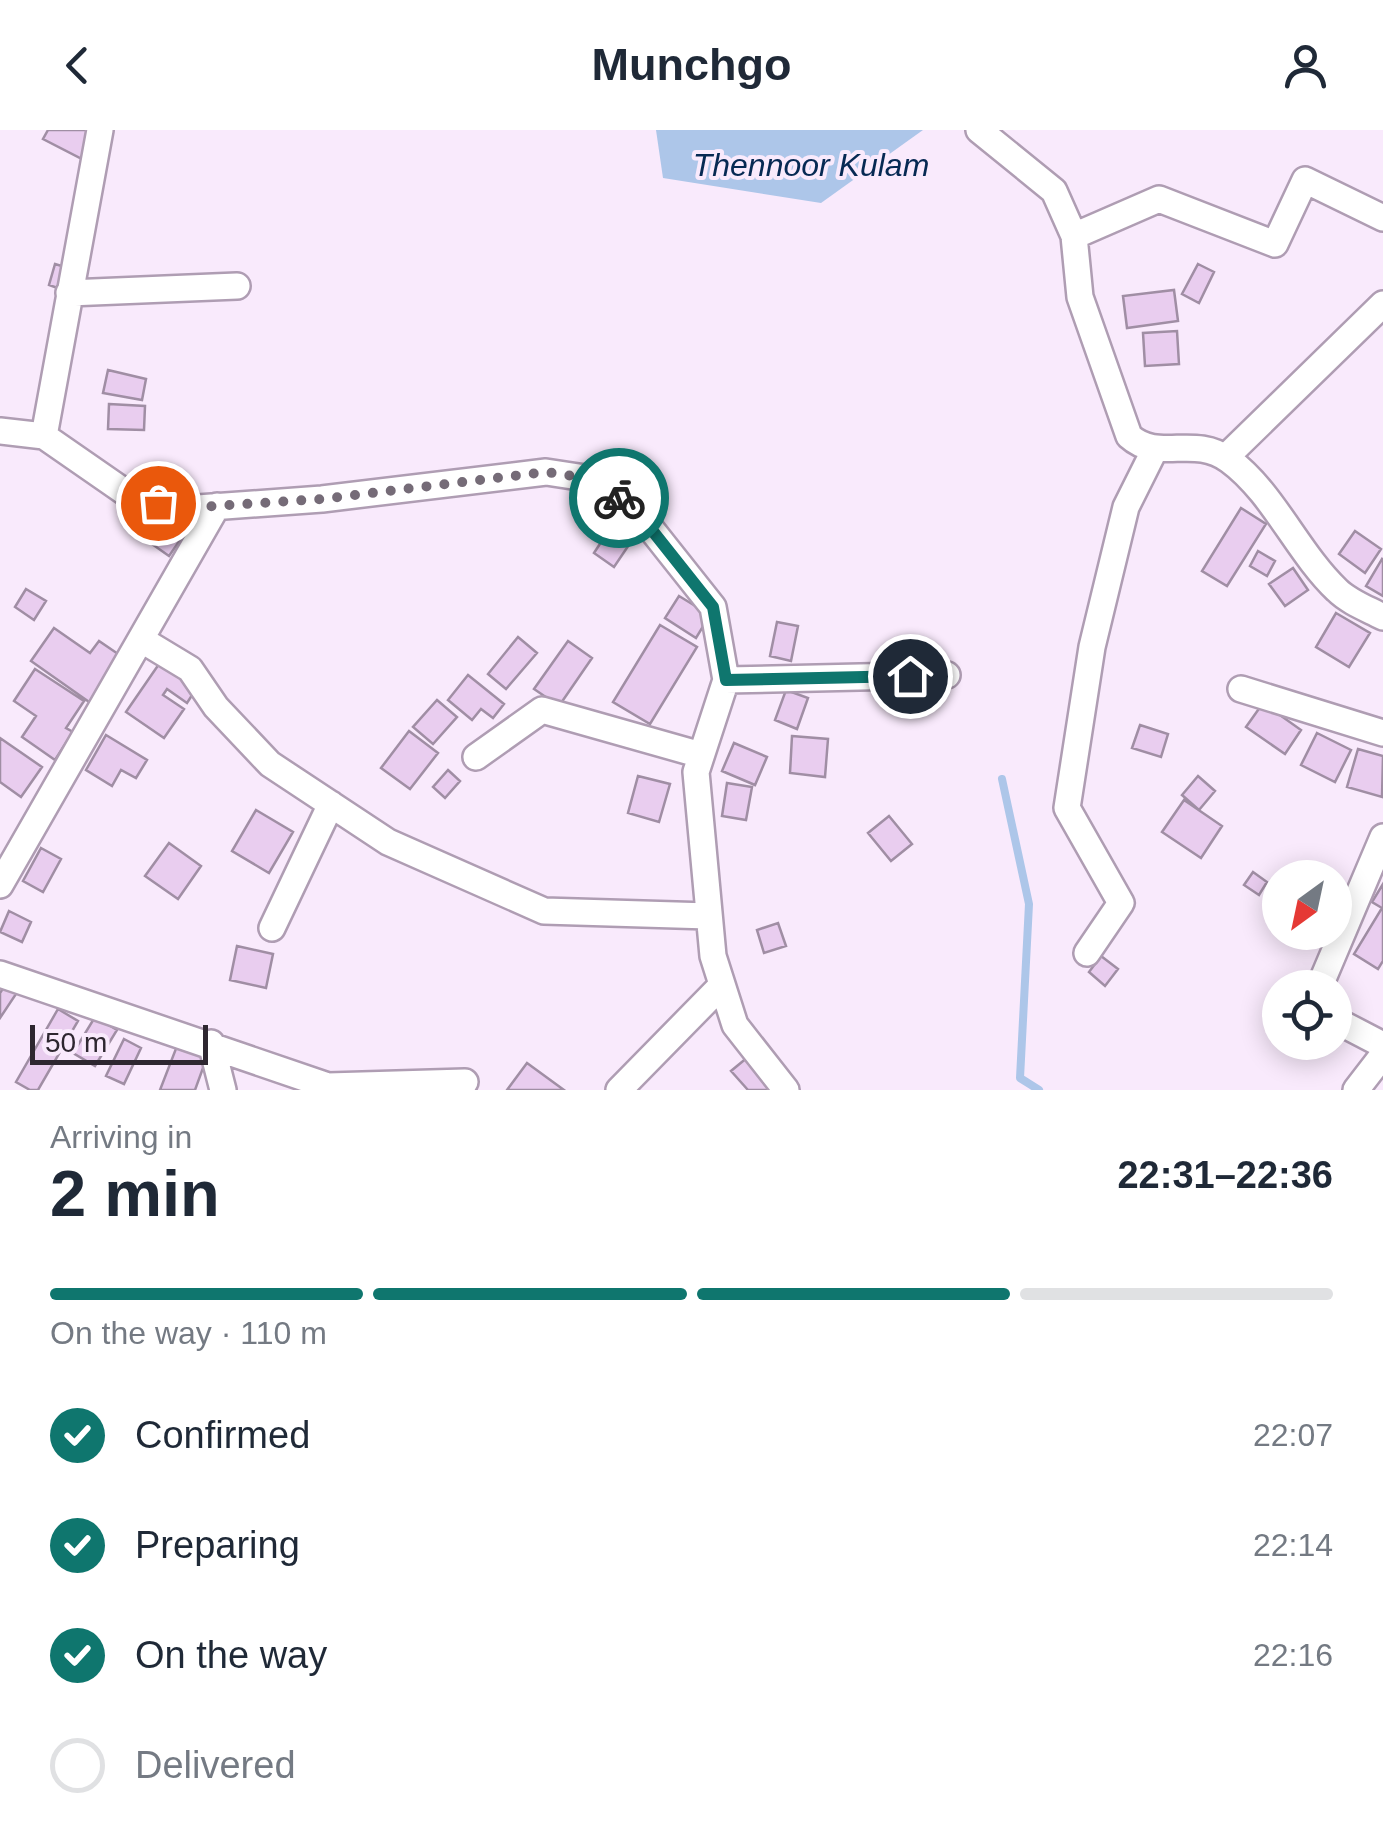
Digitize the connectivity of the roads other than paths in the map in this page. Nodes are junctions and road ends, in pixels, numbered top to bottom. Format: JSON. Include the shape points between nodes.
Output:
{"nodes":[{"id":1,"x":100,"y":130,"type":"edge"},
{"id":2,"x":979,"y":130,"type":"edge"},
{"id":3,"x":1383,"y":218,"type":"edge"},
{"id":4,"x":1074,"y":236,"type":"junction"},
{"id":5,"x":237,"y":286,"type":"dead end"},
{"id":6,"x":69,"y":293,"type":"junction"},
{"id":7,"x":1383,"y":304,"type":"edge"},
{"id":8,"x":0,"y":431,"type":"edge"},
{"id":9,"x":44,"y":436,"type":"junction"},
{"id":10,"x":1154,"y":450,"type":"junction"},
{"id":11,"x":1226,"y":458,"type":"junction"},
{"id":12,"x":216,"y":506,"type":"junction"},
{"id":13,"x":1383,"y":617,"type":"edge"},
{"id":14,"x":142,"y":640,"type":"junction"},
{"id":15,"x":947,"y":675,"type":"dead end"},
{"id":16,"x":726,"y":680,"type":"junction"},
{"id":17,"x":1241,"y":689,"type":"dead end"},
{"id":18,"x":1383,"y":733,"type":"edge"},
{"id":19,"x":701,"y":755,"type":"junction"},
{"id":20,"x":476,"y":757,"type":"dead end"},
{"id":21,"x":331,"y":804,"type":"junction"},
{"id":22,"x":1383,"y":836,"type":"edge"},
{"id":23,"x":0,"y":884,"type":"edge"},
{"id":24,"x":709,"y":916,"type":"junction"},
{"id":25,"x":272,"y":928,"type":"dead end"},
{"id":26,"x":1087,"y":953,"type":"dead end"},
{"id":27,"x":1327,"y":970,"type":"edge"},
{"id":28,"x":0,"y":974,"type":"edge"},
{"id":29,"x":722,"y":985,"type":"junction"},
{"id":30,"x":1352,"y":1029,"type":"edge"},
{"id":31,"x":211,"y":1043,"type":"junction"},
{"id":32,"x":1383,"y":1045,"type":"edge"},
{"id":33,"x":1383,"y":1055,"type":"edge"},
{"id":34,"x":465,"y":1082,"type":"dead end"},
{"id":35,"x":223,"y":1090,"type":"edge"},
{"id":36,"x":619,"y":1090,"type":"edge"},
{"id":37,"x":786,"y":1090,"type":"edge"},
{"id":38,"x":1356,"y":1090,"type":"edge"}],
"edges":[{"from":1,"to":6,"type":"street"},
{"from":2,"to":4,"type":"street","via":[[1054,190]]},
{"from":3,"to":4,"type":"street","via":[[1305,180],[1274,244],[1159,199]]},
{"from":4,"to":10,"type":"street","via":[[1080,297],[1129,436]]},
{"from":5,"to":6,"type":"street"},
{"from":6,"to":9,"type":"street"},
{"from":7,"to":11,"type":"street"},
{"from":8,"to":9,"type":"street"},
{"from":9,"to":12,"type":"street","via":[[132,497],[184,508]]},
{"from":10,"to":11,"type":"street","via":[[1188,444]]},
{"from":10,"to":26,"type":"street","via":[[1126,507],[1092,647],[1068,808],[1121,903]]},
{"from":11,"to":13,"type":"street","via":[[1339,592]]},
{"from":12,"to":14,"type":"street"},
{"from":12,"to":16,"type":"street","via":[[546,472],[592,479],[636,510],[713,607]]},
{"from":14,"to":21,"type":"street","via":[[190,669],[270,764]]},
{"from":14,"to":23,"type":"street"},
{"from":15,"to":16,"type":"street"},
{"from":16,"to":19,"type":"street"},
{"from":17,"to":18,"type":"street"},
{"from":19,"to":20,"type":"street","via":[[542,710]]},
{"from":19,"to":24,"type":"street","via":[[696,772]]},
{"from":21,"to":24,"type":"street","via":[[388,842],[544,910]]},
{"from":21,"to":25,"type":"street"},
{"from":22,"to":27,"type":"street"},
{"from":24,"to":29,"type":"street"},
{"from":28,"to":31,"type":"street"},
{"from":29,"to":36,"type":"street"},
{"from":29,"to":37,"type":"street","via":[[735,1025]]},
{"from":30,"to":32,"type":"street"},
{"from":31,"to":34,"type":"street","via":[[328,1086]]},
{"from":31,"to":35,"type":"street"},
{"from":33,"to":38,"type":"street"}]}
